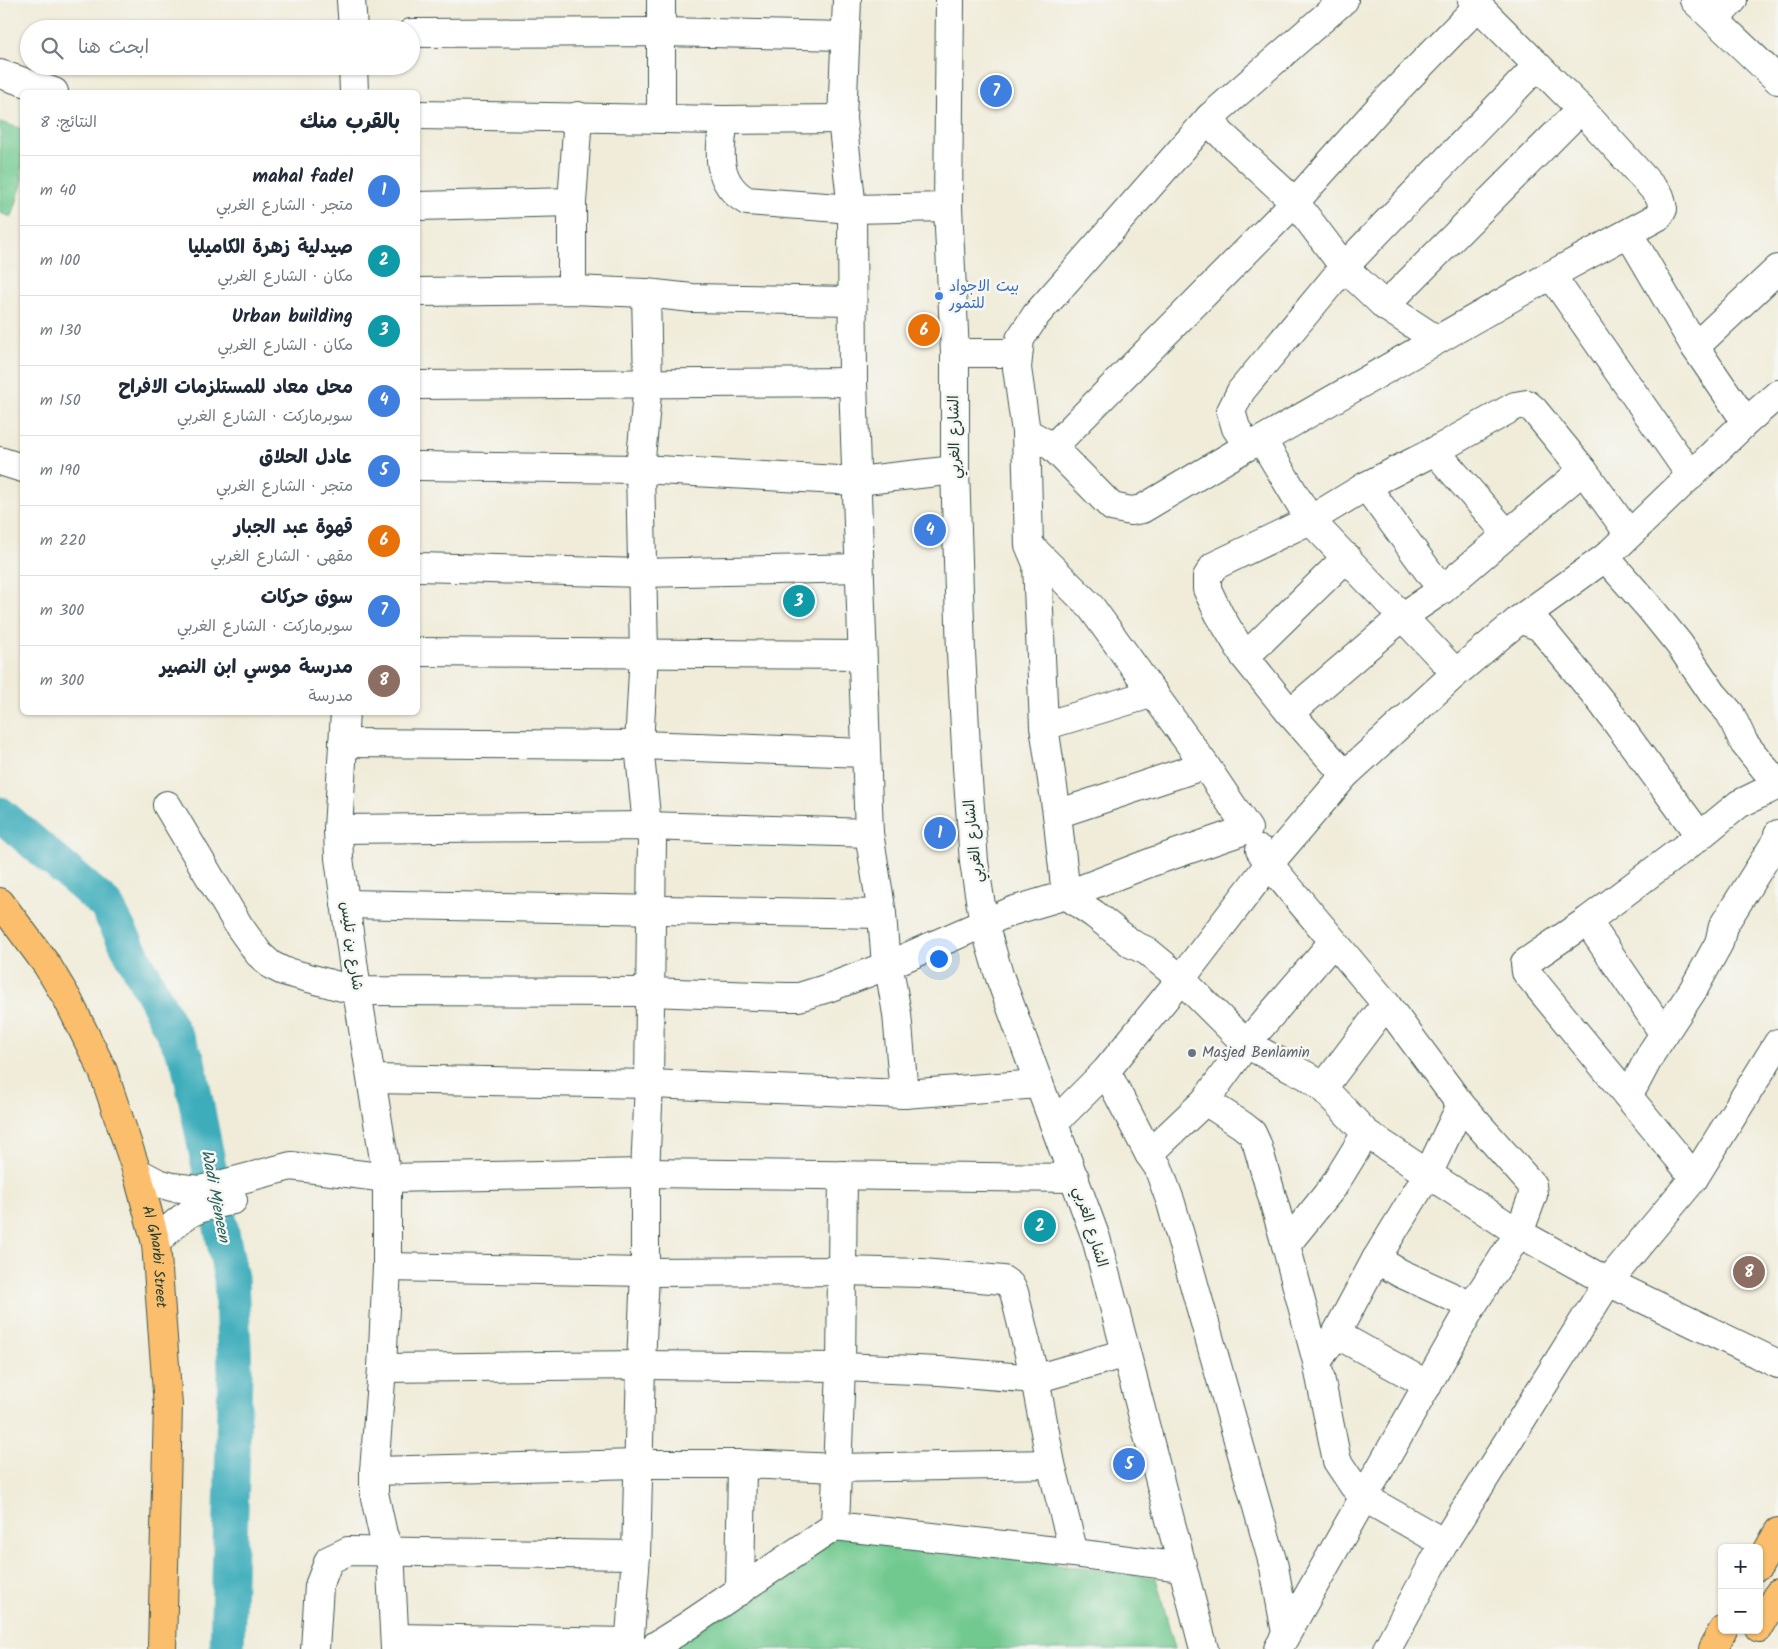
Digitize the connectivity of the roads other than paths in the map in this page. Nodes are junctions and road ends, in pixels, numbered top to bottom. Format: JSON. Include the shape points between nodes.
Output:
{"nodes":[{"id":1,"x":351,"y":0,"type":"edge"},
{"id":2,"x":661,"y":0,"type":"edge"},
{"id":3,"x":847,"y":0,"type":"edge"},
{"id":4,"x":950,"y":0,"type":"edge"},
{"id":5,"x":1344,"y":0,"type":"edge"},
{"id":6,"x":1694,"y":0,"type":"edge"},
{"id":7,"x":1475,"y":3,"type":"edge"},
{"id":8,"x":1724,"y":9,"type":"edge"},
{"id":9,"x":352,"y":20,"type":"edge"},
{"id":10,"x":420,"y":32,"type":"edge"},
{"id":11,"x":661,"y":32,"type":"junction"},
{"id":12,"x":845,"y":36,"type":"junction"},
{"id":13,"x":1537,"y":66,"type":"junction"},
{"id":14,"x":0,"y":74,"type":"edge"},
{"id":15,"x":353,"y":75,"type":"edge"},
{"id":16,"x":1778,"y":80,"type":"edge"},
{"id":17,"x":48,"y":90,"type":"edge"},
{"id":18,"x":354,"y":90,"type":"edge"},
{"id":19,"x":1581,"y":108,"type":"junction"},
{"id":20,"x":420,"y":115,"type":"edge"},
{"id":21,"x":578,"y":116,"type":"junction"},
{"id":22,"x":661,"y":117,"type":"junction"},
{"id":23,"x":1210,"y":118,"type":"junction"},
{"id":24,"x":842,"y":119,"type":"junction"},
{"id":25,"x":724,"y":120,"type":"junction"},
{"id":26,"x":572,"y":202,"type":"junction"},
{"id":27,"x":1295,"y":202,"type":"junction"},
{"id":28,"x":420,"y":206,"type":"edge"},
{"id":29,"x":948,"y":207,"type":"junction"},
{"id":30,"x":852,"y":209,"type":"junction"},
{"id":31,"x":1629,"y":234,"type":"junction"},
{"id":32,"x":1344,"y":267,"type":"junction"},
{"id":33,"x":1778,"y":269,"type":"edge"},
{"id":34,"x":1551,"y":275,"type":"junction"},
{"id":35,"x":572,"y":290,"type":"junction"},
{"id":36,"x":420,"y":292,"type":"edge"},
{"id":37,"x":646,"y":293,"type":"junction"},
{"id":38,"x":852,"y":300,"type":"junction"},
{"id":39,"x":1384,"y":306,"type":"junction"},
{"id":40,"x":1437,"y":340,"type":"junction"},
{"id":41,"x":1695,"y":347,"type":"junction"},
{"id":42,"x":954,"y":352,"type":"junction"},
{"id":43,"x":1017,"y":353,"type":"junction"},
{"id":44,"x":853,"y":382,"type":"junction"},
{"id":45,"x":648,"y":383,"type":"junction"},
{"id":46,"x":420,"y":385,"type":"edge"},
{"id":47,"x":1778,"y":394,"type":"edge"},
{"id":48,"x":1746,"y":422,"type":"junction"},
{"id":49,"x":1026,"y":432,"type":"junction"},
{"id":50,"x":1255,"y":443,"type":"junction"},
{"id":51,"x":1052,"y":447,"type":"junction"},
{"id":52,"x":1435,"y":451,"type":"junction"},
{"id":53,"x":0,"y":461,"type":"edge"},
{"id":54,"x":420,"y":466,"type":"edge"},
{"id":55,"x":20,"y":467,"type":"edge"},
{"id":56,"x":640,"y":469,"type":"junction"},
{"id":57,"x":955,"y":470,"type":"junction"},
{"id":58,"x":1583,"y":470,"type":"junction"},
{"id":59,"x":1691,"y":476,"type":"junction"},
{"id":60,"x":857,"y":481,"type":"junction"},
{"id":61,"x":1366,"y":486,"type":"junction"},
{"id":62,"x":1310,"y":520,"type":"junction"},
{"id":63,"x":1507,"y":534,"type":"junction"},
{"id":64,"x":1629,"y":534,"type":"junction"},
{"id":65,"x":1029,"y":545,"type":"junction"},
{"id":66,"x":1347,"y":557,"type":"junction"},
{"id":67,"x":1606,"y":557,"type":"junction"},
{"id":68,"x":420,"y":567,"type":"edge"},
{"id":69,"x":859,"y":568,"type":"junction"},
{"id":70,"x":642,"y":573,"type":"junction"},
{"id":71,"x":1442,"y":590,"type":"junction"},
{"id":72,"x":1402,"y":617,"type":"junction"},
{"id":73,"x":1520,"y":619,"type":"junction"},
{"id":74,"x":420,"y":652,"type":"edge"},
{"id":75,"x":644,"y":653,"type":"junction"},
{"id":76,"x":862,"y":655,"type":"junction"},
{"id":77,"x":1245,"y":657,"type":"junction"},
{"id":78,"x":1456,"y":673,"type":"junction"},
{"id":79,"x":1154,"y":693,"type":"junction"},
{"id":80,"x":1290,"y":713,"type":"junction"},
{"id":81,"x":345,"y":715,"type":"edge"},
{"id":82,"x":1044,"y":726,"type":"junction"},
{"id":83,"x":343,"y":743,"type":"junction"},
{"id":84,"x":639,"y":745,"type":"junction"},
{"id":85,"x":866,"y":754,"type":"junction"},
{"id":86,"x":1205,"y":765,"type":"junction"},
{"id":87,"x":1345,"y":775,"type":"junction"},
{"id":88,"x":1778,"y":785,"type":"edge"},
{"id":89,"x":167,"y":805,"type":"dead end"},
{"id":90,"x":1057,"y":814,"type":"junction"},
{"id":91,"x":647,"y":826,"type":"junction"},
{"id":92,"x":338,"y":829,"type":"junction"},
{"id":93,"x":1248,"y":829,"type":"junction"},
{"id":94,"x":869,"y":833,"type":"junction"},
{"id":95,"x":1778,"y":834,"type":"edge"},
{"id":96,"x":1700,"y":836,"type":"junction"},
{"id":97,"x":1268,"y":864,"type":"junction"},
{"id":98,"x":1066,"y":895,"type":"junction"},
{"id":99,"x":0,"y":902,"type":"edge"},
{"id":100,"x":344,"y":904,"type":"junction"},
{"id":101,"x":650,"y":910,"type":"junction"},
{"id":102,"x":882,"y":914,"type":"junction"},
{"id":103,"x":1587,"y":921,"type":"junction"},
{"id":104,"x":984,"y":924,"type":"junction"},
{"id":105,"x":1333,"y":942,"type":"junction"},
{"id":106,"x":886,"y":966,"type":"junction"},
{"id":107,"x":1181,"y":978,"type":"junction"},
{"id":108,"x":357,"y":991,"type":"junction"},
{"id":109,"x":650,"y":992,"type":"junction"},
{"id":110,"x":1386,"y":1004,"type":"junction"},
{"id":111,"x":1664,"y":1034,"type":"junction"},
{"id":112,"x":1778,"y":1043,"type":"edge"},
{"id":113,"x":1246,"y":1044,"type":"junction"},
{"id":114,"x":1106,"y":1071,"type":"junction"},
{"id":115,"x":372,"y":1079,"type":"junction"},
{"id":116,"x":649,"y":1084,"type":"junction"},
{"id":117,"x":1039,"y":1084,"type":"junction"},
{"id":118,"x":1323,"y":1088,"type":"junction"},
{"id":119,"x":904,"y":1094,"type":"junction"},
{"id":120,"x":1627,"y":1095,"type":"junction"},
{"id":121,"x":1205,"y":1101,"type":"junction"},
{"id":122,"x":1461,"y":1105,"type":"junction"},
{"id":123,"x":1054,"y":1123,"type":"junction"},
{"id":124,"x":1366,"y":1133,"type":"junction"},
{"id":125,"x":1149,"y":1154,"type":"junction"},
{"id":126,"x":137,"y":1172,"type":"junction"},
{"id":127,"x":645,"y":1173,"type":"junction"},
{"id":128,"x":843,"y":1174,"type":"junction"},
{"id":129,"x":1428,"y":1174,"type":"junction"},
{"id":130,"x":387,"y":1178,"type":"junction"},
{"id":131,"x":1075,"y":1178,"type":"junction"},
{"id":132,"x":1694,"y":1178,"type":"junction"},
{"id":133,"x":199,"y":1200,"type":"junction"},
{"id":134,"x":1519,"y":1234,"type":"junction"},
{"id":135,"x":156,"y":1243,"type":"junction"},
{"id":136,"x":1286,"y":1245,"type":"junction"},
{"id":137,"x":1376,"y":1259,"type":"junction"},
{"id":138,"x":387,"y":1267,"type":"junction"},
{"id":139,"x":842,"y":1271,"type":"junction"},
{"id":140,"x":645,"y":1272,"type":"junction"},
{"id":141,"x":1608,"y":1282,"type":"junction"},
{"id":142,"x":1472,"y":1306,"type":"junction"},
{"id":143,"x":1336,"y":1334,"type":"junction"},
{"id":144,"x":1126,"y":1353,"type":"junction"},
{"id":145,"x":1317,"y":1362,"type":"junction"},
{"id":146,"x":1778,"y":1364,"type":"edge"},
{"id":147,"x":641,"y":1365,"type":"junction"},
{"id":148,"x":841,"y":1367,"type":"junction"},
{"id":149,"x":382,"y":1368,"type":"junction"},
{"id":150,"x":1035,"y":1378,"type":"junction"},
{"id":151,"x":1428,"y":1385,"type":"junction"},
{"id":152,"x":638,"y":1464,"type":"junction"},
{"id":153,"x":742,"y":1464,"type":"junction"},
{"id":154,"x":1052,"y":1464,"type":"junction"},
{"id":155,"x":837,"y":1468,"type":"junction"},
{"id":156,"x":374,"y":1471,"type":"junction"},
{"id":157,"x":1365,"y":1498,"type":"junction"},
{"id":158,"x":835,"y":1526,"type":"junction"},
{"id":159,"x":1778,"y":1532,"type":"edge"},
{"id":160,"x":1444,"y":1543,"type":"junction"},
{"id":161,"x":390,"y":1551,"type":"junction"},
{"id":162,"x":1074,"y":1553,"type":"junction"},
{"id":163,"x":636,"y":1555,"type":"junction"},
{"id":164,"x":1763,"y":1559,"type":"edge"},
{"id":165,"x":1182,"y":1568,"type":"junction"},
{"id":166,"x":740,"y":1591,"type":"junction"},
{"id":167,"x":1778,"y":1594,"type":"edge"},
{"id":168,"x":1763,"y":1622,"type":"edge"},
{"id":169,"x":1721,"y":1634,"type":"edge"},
{"id":170,"x":1756,"y":1634,"type":"edge"},
{"id":171,"x":1282,"y":1641,"type":"edge"},
{"id":172,"x":395,"y":1643,"type":"edge"},
{"id":173,"x":638,"y":1646,"type":"edge"},
{"id":174,"x":162,"y":1649,"type":"edge"},
{"id":175,"x":315,"y":1649,"type":"edge"},
{"id":176,"x":1204,"y":1649,"type":"edge"},
{"id":177,"x":1387,"y":1649,"type":"edge"},
{"id":178,"x":1713,"y":1649,"type":"edge"},
{"id":179,"x":1748,"y":1649,"type":"edge"}],
"edges":[{"from":1,"to":9,"type":"street"},
{"from":2,"to":11,"type":"street"},
{"from":3,"to":12,"type":"street"},
{"from":4,"to":29,"type":"street","name":"الشارع الغربي"},
{"from":5,"to":23,"type":"street"},
{"from":6,"to":8,"type":"street"},
{"from":7,"to":13,"type":"street"},
{"from":7,"to":27,"type":"street"},
{"from":8,"to":16,"type":"street"},
{"from":10,"to":11,"type":"street"},
{"from":11,"to":12,"type":"street"},
{"from":11,"to":22,"type":"street"},
{"from":12,"to":24,"type":"street"},
{"from":13,"to":19,"type":"street"},
{"from":13,"to":32,"type":"street"},
{"from":14,"to":17,"type":"street"},
{"from":15,"to":18,"type":"street"},
{"from":19,"to":31,"type":"street","via":[[1660,196],[1663,208],[1659,216]]},
{"from":19,"to":39,"type":"street"},
{"from":20,"to":21,"type":"street"},
{"from":21,"to":22,"type":"street"},
{"from":21,"to":26,"type":"street"},
{"from":22,"to":25,"type":"street"},
{"from":23,"to":27,"type":"street","via":[[1220,133]]},
{"from":23,"to":43,"type":"street","via":[[1036,315],[1020,339]]},
{"from":24,"to":25,"type":"street"},
{"from":24,"to":30,"type":"street"},
{"from":25,"to":30,"type":"street","via":[[720,142],[722,171],[736,195],[747,201]]},
{"from":26,"to":28,"type":"street"},
{"from":26,"to":35,"type":"street"},
{"from":27,"to":32,"type":"street"},
{"from":27,"to":51,"type":"street"},
{"from":29,"to":30,"type":"street"},
{"from":29,"to":42,"type":"street","name":"الشارع الغربي"},
{"from":30,"to":38,"type":"street"},
{"from":31,"to":34,"type":"street"},
{"from":31,"to":41,"type":"street"},
{"from":32,"to":39,"type":"street"},
{"from":32,"to":50,"type":"street","via":[[1234,402],[1232,420]]},
{"from":33,"to":41,"type":"street"},
{"from":34,"to":40,"type":"street"},
{"from":34,"to":59,"type":"street"},
{"from":35,"to":36,"type":"street"},
{"from":35,"to":37,"type":"street"},
{"from":37,"to":38,"type":"street","via":[[692,298]]},
{"from":37,"to":45,"type":"street"},
{"from":38,"to":44,"type":"street"},
{"from":39,"to":40,"type":"street"},
{"from":40,"to":50,"type":"street"},
{"from":41,"to":48,"type":"street"},
{"from":42,"to":43,"type":"street"},
{"from":42,"to":57,"type":"street","name":"الشارع الغربي"},
{"from":43,"to":49,"type":"street"},
{"from":44,"to":45,"type":"street"},
{"from":44,"to":60,"type":"street"},
{"from":45,"to":46,"type":"street"},
{"from":45,"to":56,"type":"street"},
{"from":47,"to":48,"type":"street"},
{"from":48,"to":59,"type":"street"},
{"from":49,"to":51,"type":"street"},
{"from":49,"to":65,"type":"street"},
{"from":50,"to":51,"type":"street","via":[[1142,509],[1131,511],[1112,507]]},
{"from":50,"to":62,"type":"street"},
{"from":52,"to":58,"type":"street","via":[[1515,406],[1527,404]]},
{"from":52,"to":61,"type":"street"},
{"from":52,"to":63,"type":"street"},
{"from":53,"to":55,"type":"street"},
{"from":54,"to":56,"type":"street"},
{"from":56,"to":60,"type":"street"},
{"from":56,"to":70,"type":"street"},
{"from":57,"to":60,"type":"street"},
{"from":57,"to":104,"type":"street","name":"الشارع الغربي","via":[[966,768],[974,862]]},
{"from":58,"to":63,"type":"street"},
{"from":58,"to":64,"type":"street"},
{"from":59,"to":64,"type":"street"},
{"from":60,"to":69,"type":"street"},
{"from":61,"to":62,"type":"street"},
{"from":61,"to":71,"type":"street"},
{"from":62,"to":66,"type":"street"},
{"from":62,"to":77,"type":"street","via":[[1214,566],[1209,572],[1207,589]]},
{"from":63,"to":71,"type":"street"},
{"from":64,"to":67,"type":"street"},
{"from":65,"to":79,"type":"street","via":[[1091,606]]},
{"from":65,"to":82,"type":"street","via":[[1037,564]]},
{"from":66,"to":72,"type":"street"},
{"from":66,"to":77,"type":"street"},
{"from":67,"to":73,"type":"street"},
{"from":67,"to":88,"type":"street","via":[[1679,644],[1730,713],[1744,743]]},
{"from":68,"to":70,"type":"street"},
{"from":69,"to":70,"type":"street"},
{"from":69,"to":76,"type":"street"},
{"from":70,"to":75,"type":"street"},
{"from":71,"to":72,"type":"street"},
{"from":72,"to":78,"type":"street"},
{"from":72,"to":80,"type":"street"},
{"from":73,"to":78,"type":"street"},
{"from":73,"to":96,"type":"street","via":[[1540,627],[1603,704]]},
{"from":74,"to":75,"type":"street"},
{"from":75,"to":76,"type":"street"},
{"from":75,"to":84,"type":"street"},
{"from":76,"to":85,"type":"street"},
{"from":77,"to":80,"type":"street"},
{"from":78,"to":87,"type":"street"},
{"from":79,"to":82,"type":"street"},
{"from":79,"to":86,"type":"street"},
{"from":80,"to":87,"type":"street"},
{"from":81,"to":83,"type":"street","name":"شارع بن تليس"},
{"from":82,"to":90,"type":"street"},
{"from":83,"to":84,"type":"street"},
{"from":83,"to":92,"type":"street","name":"شارع بن تليس"},
{"from":84,"to":85,"type":"street"},
{"from":84,"to":91,"type":"street"},
{"from":85,"to":94,"type":"street"},
{"from":86,"to":90,"type":"street"},
{"from":86,"to":93,"type":"street"},
{"from":87,"to":97,"type":"street"},
{"from":88,"to":96,"type":"street","via":[[1739,804]]},
{"from":89,"to":108,"type":"street","via":[[239,926],[270,965]]},
{"from":90,"to":98,"type":"street"},
{"from":91,"to":92,"type":"street"},
{"from":91,"to":94,"type":"street"},
{"from":91,"to":101,"type":"street","via":[[652,839]]},
{"from":92,"to":100,"type":"street","name":"شارع بن تليس"},
{"from":93,"to":97,"type":"street"},
{"from":93,"to":98,"type":"street"},
{"from":94,"to":102,"type":"street"},
{"from":95,"to":111,"type":"street","via":[[1724,926],[1719,943],[1693,990]]},
{"from":96,"to":103,"type":"street"},
{"from":97,"to":105,"type":"street"},
{"from":97,"to":107,"type":"street"},
{"from":98,"to":104,"type":"street","via":[[1012,911]]},
{"from":98,"to":107,"type":"street"},
{"from":99,"to":126,"type":"highway","name":"Al Gharbi Street","via":[[47,965],[86,1035],[103,1071]]},
{"from":100,"to":101,"type":"street"},
{"from":100,"to":108,"type":"street","name":"شارع بن تليس"},
{"from":101,"to":102,"type":"street"},
{"from":101,"to":109,"type":"street"},
{"from":102,"to":106,"type":"street"},
{"from":103,"to":111,"type":"street"},
{"from":103,"to":120,"type":"street","via":[[1525,963],[1526,972]]},
{"from":104,"to":106,"type":"street"},
{"from":104,"to":117,"type":"street","name":"الشارع الغربي"},
{"from":105,"to":110,"type":"street"},
{"from":105,"to":113,"type":"street"},
{"from":106,"to":109,"type":"street","via":[[799,997]]},
{"from":106,"to":119,"type":"street","via":[[897,1014]]},
{"from":107,"to":113,"type":"street"},
{"from":107,"to":114,"type":"street"},
{"from":108,"to":109,"type":"street"},
{"from":108,"to":115,"type":"street","name":"شارع بن تليس"},
{"from":109,"to":116,"type":"street"},
{"from":110,"to":118,"type":"street"},
{"from":110,"to":122,"type":"street"},
{"from":111,"to":120,"type":"street"},
{"from":112,"to":132,"type":"street"},
{"from":113,"to":118,"type":"street"},
{"from":113,"to":121,"type":"street"},
{"from":114,"to":123,"type":"street"},
{"from":114,"to":125,"type":"street"},
{"from":115,"to":116,"type":"street"},
{"from":115,"to":130,"type":"street","name":"شارع بن تليس"},
{"from":116,"to":119,"type":"street"},
{"from":116,"to":127,"type":"street"},
{"from":117,"to":119,"type":"street"},
{"from":117,"to":123,"type":"street","name":"الشارع الغربي"},
{"from":118,"to":124,"type":"street"},
{"from":120,"to":132,"type":"street"},
{"from":121,"to":125,"type":"street"},
{"from":121,"to":136,"type":"street","via":[[1252,1133]]},
{"from":122,"to":129,"type":"street"},
{"from":122,"to":134,"type":"street","via":[[1532,1185],[1533,1196]]},
{"from":123,"to":131,"type":"street","name":"الشارع الغربي"},
{"from":124,"to":129,"type":"street"},
{"from":124,"to":136,"type":"street","via":[[1333,1187]]},
{"from":125,"to":171,"type":"street","via":[[1158,1167],[1171,1203],[1274,1567]]},
{"from":126,"to":133,"type":"street"},
{"from":126,"to":135,"type":"highway","name":"Al Gharbi Street"},
{"from":127,"to":128,"type":"street"},
{"from":127,"to":130,"type":"street"},
{"from":127,"to":140,"type":"street"},
{"from":128,"to":131,"type":"street"},
{"from":128,"to":139,"type":"street"},
{"from":129,"to":134,"type":"street"},
{"from":129,"to":137,"type":"street"},
{"from":130,"to":133,"type":"street","via":[[322,1170]]},
{"from":130,"to":138,"type":"street","name":"شارع بن تليس"},
{"from":131,"to":144,"type":"street","name":"الشارع الغربي","via":[[1096,1238]]},
{"from":132,"to":141,"type":"street"},
{"from":133,"to":135,"type":"street"},
{"from":134,"to":141,"type":"street"},
{"from":134,"to":142,"type":"street"},
{"from":135,"to":174,"type":"highway","name":"Al Gharbi Street","via":[[168,1406]]},
{"from":136,"to":145,"type":"street"},
{"from":137,"to":142,"type":"street"},
{"from":137,"to":143,"type":"street"},
{"from":138,"to":140,"type":"street"},
{"from":138,"to":149,"type":"street","name":"شارع بن تليس"},
{"from":139,"to":140,"type":"street"},
{"from":139,"to":148,"type":"street"},
{"from":139,"to":150,"type":"street","via":[[1003,1280],[1014,1292]]},
{"from":140,"to":147,"type":"street"},
{"from":141,"to":146,"type":"street"},
{"from":141,"to":160,"type":"street"},
{"from":142,"to":151,"type":"street"},
{"from":143,"to":145,"type":"street"},
{"from":143,"to":151,"type":"street"},
{"from":144,"to":150,"type":"street"},
{"from":144,"to":165,"type":"street","name":"الشارع الغربي"},
{"from":145,"to":157,"type":"street","via":[[1337,1461]]},
{"from":147,"to":148,"type":"street"},
{"from":147,"to":149,"type":"street"},
{"from":147,"to":152,"type":"street"},
{"from":148,"to":150,"type":"street"},
{"from":148,"to":155,"type":"street"},
{"from":149,"to":156,"type":"street","name":"شارع بن تليس"},
{"from":150,"to":154,"type":"street"},
{"from":151,"to":157,"type":"street"},
{"from":152,"to":153,"type":"street"},
{"from":152,"to":156,"type":"street"},
{"from":152,"to":163,"type":"street"},
{"from":153,"to":155,"type":"street"},
{"from":153,"to":166,"type":"street"},
{"from":154,"to":155,"type":"street"},
{"from":154,"to":162,"type":"street"},
{"from":155,"to":158,"type":"street"},
{"from":156,"to":161,"type":"street","name":"شارع بن تليس","via":[[374,1493]]},
{"from":157,"to":160,"type":"street"},
{"from":157,"to":171,"type":"street"},
{"from":158,"to":162,"type":"street"},
{"from":158,"to":166,"type":"street"},
{"from":159,"to":164,"type":"highway"},
{"from":160,"to":177,"type":"street"},
{"from":161,"to":163,"type":"street"},
{"from":161,"to":172,"type":"street","name":"شارع بن تليس"},
{"from":161,"to":175,"type":"street","via":[[348,1551],[329,1560],[319,1586]]},
{"from":162,"to":165,"type":"street"},
{"from":163,"to":173,"type":"street"},
{"from":165,"to":176,"type":"street","name":"الشارع الغربي"},
{"from":166,"to":173,"type":"street","via":[[655,1646]]},
{"from":167,"to":168,"type":"highway"},
{"from":169,"to":178,"type":"highway"},
{"from":170,"to":179,"type":"highway"},
{"from":172,"to":173,"type":"street"}]}
